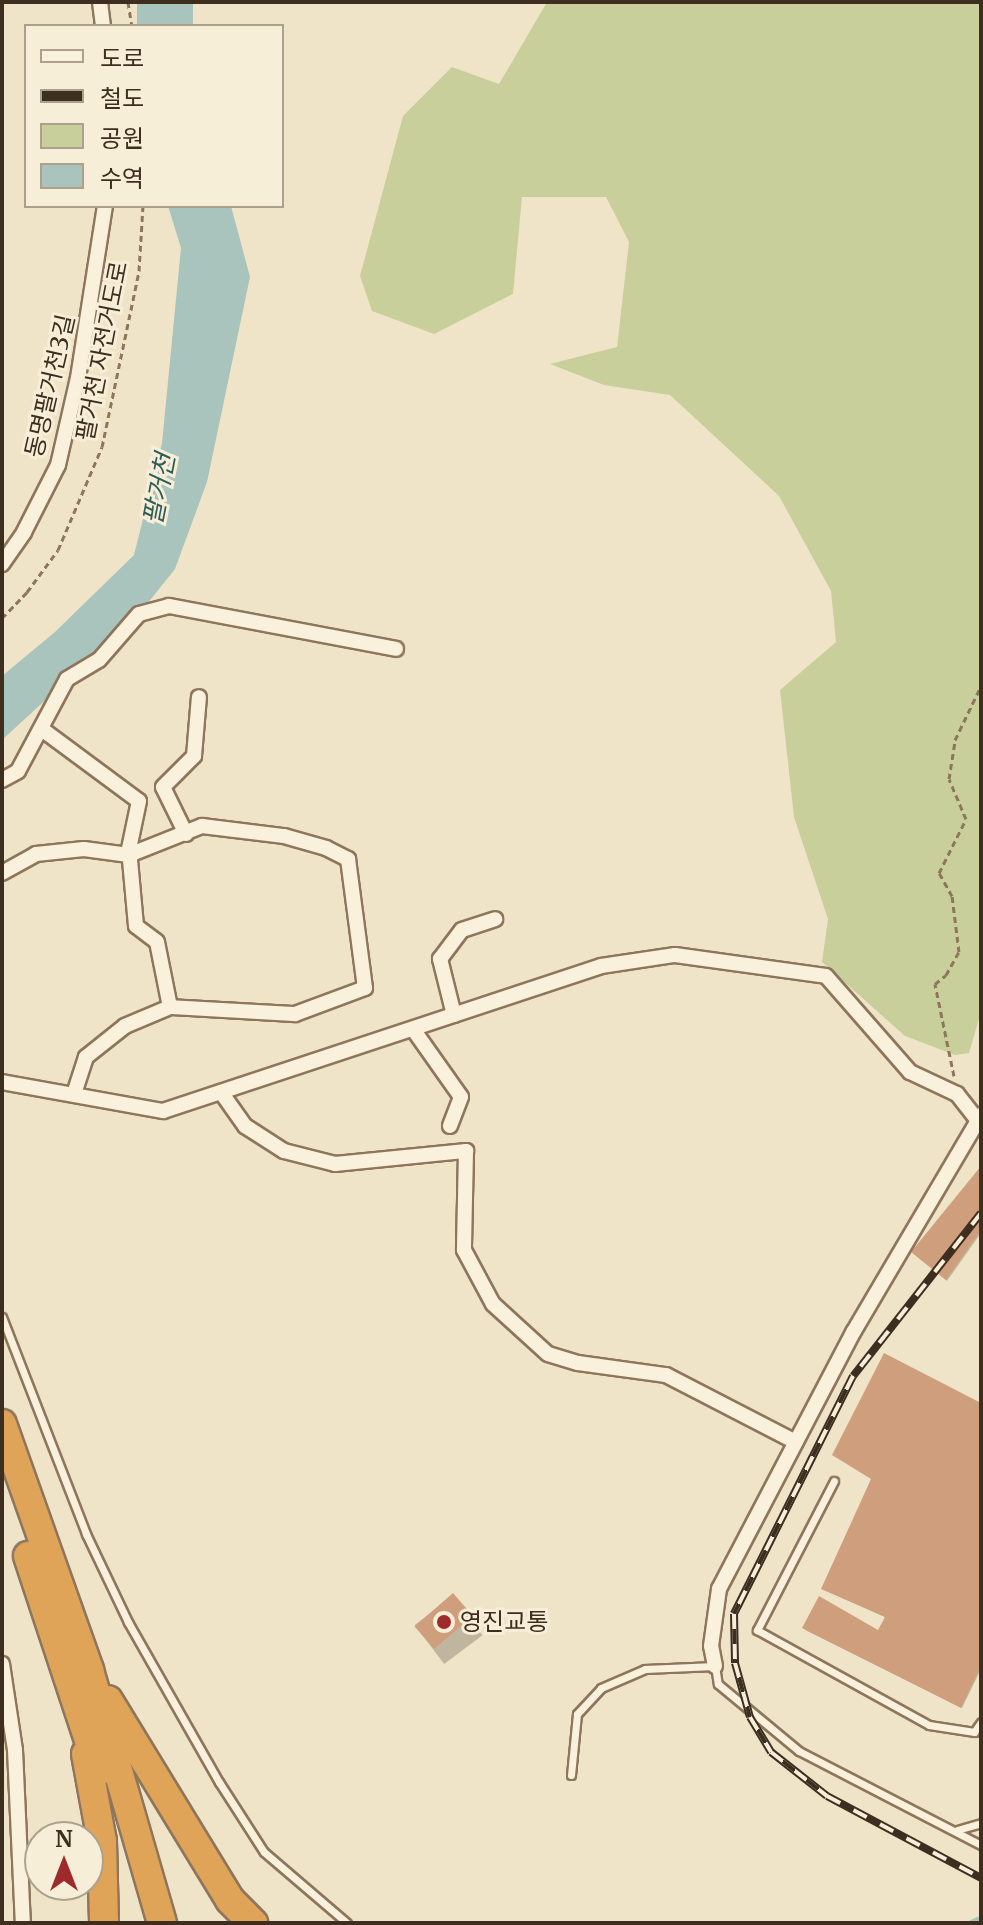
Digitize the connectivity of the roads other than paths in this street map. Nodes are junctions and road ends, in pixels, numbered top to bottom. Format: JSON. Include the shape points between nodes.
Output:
{"nodes":[{"id":1,"x":100,"y":2,"type":"edge"},
{"id":2,"x":103,"y":24,"type":"edge"},
{"id":3,"x":105,"y":208,"type":"edge"},
{"id":4,"x":2,"y":564,"type":"edge"},
{"id":5,"x":396,"y":649,"type":"dead end"},
{"id":6,"x":199,"y":697,"type":"dead end"},
{"id":7,"x":43,"y":730,"type":"junction"},
{"id":8,"x":2,"y":780,"type":"edge"},
{"id":9,"x":186,"y":834,"type":"junction"},
{"id":10,"x":129,"y":855,"type":"junction"},
{"id":11,"x":2,"y":873,"type":"edge"},
{"id":12,"x":495,"y":919,"type":"dead end"},
{"id":13,"x":170,"y":1007,"type":"junction"},
{"id":14,"x":454,"y":1015,"type":"junction"},
{"id":15,"x":413,"y":1029,"type":"junction"},
{"id":16,"x":2,"y":1082,"type":"edge"},
{"id":17,"x":221,"y":1092,"type":"junction"},
{"id":18,"x":74,"y":1093,"type":"junction"},
{"id":19,"x":979,"y":1118,"type":"edge"},
{"id":20,"x":450,"y":1126,"type":"dead end"},
{"id":21,"x":2,"y":1317,"type":"edge"},
{"id":22,"x":2,"y":1424,"type":"edge"},
{"id":23,"x":796,"y":1442,"type":"junction"},
{"id":24,"x":2,"y":1479,"type":"edge"},
{"id":25,"x":834,"y":1481,"type":"dead end"},
{"id":26,"x":2,"y":1664,"type":"edge"},
{"id":27,"x":715,"y":1666,"type":"junction"},
{"id":28,"x":77,"y":1667,"type":"junction"},
{"id":29,"x":981,"y":1722,"type":"edge"},
{"id":30,"x":571,"y":1775,"type":"dead end"},
{"id":31,"x":981,"y":1823,"type":"edge"},
{"id":32,"x":957,"y":1830,"type":"junction"},
{"id":33,"x":981,"y":1845,"type":"edge"},
{"id":34,"x":341,"y":1921,"type":"edge"},
{"id":35,"x":23,"y":1923,"type":"edge"},
{"id":36,"x":104,"y":1923,"type":"edge"},
{"id":37,"x":149,"y":1923,"type":"edge"},
{"id":38,"x":162,"y":1923,"type":"edge"},
{"id":39,"x":253,"y":1923,"type":"edge"}],
"edges":[{"from":1,"to":2,"type":"street"},
{"from":3,"to":4,"type":"street","name":"동명팔거천3길","via":[[78,378],[58,465]]},
{"from":5,"to":7,"type":"street","via":[[169,606],[139,614],[99,660],[67,679]]},
{"from":6,"to":9,"type":"street","via":[[194,756],[163,787]]},
{"from":7,"to":8,"type":"street","via":[[18,771]]},
{"from":7,"to":10,"type":"street","via":[[139,801]]},
{"from":9,"to":10,"type":"street"},
{"from":9,"to":13,"type":"street","via":[[202,826],[284,836],[348,859],[365,988],[295,1014]]},
{"from":10,"to":11,"type":"street","via":[[84,849],[36,854]]},
{"from":10,"to":13,"type":"street","via":[[136,926],[157,942]]},
{"from":12,"to":14,"type":"street","via":[[462,930],[440,959]]},
{"from":13,"to":18,"type":"street","via":[[125,1026],[86,1057]]},
{"from":14,"to":15,"type":"street"},
{"from":14,"to":19,"type":"street","via":[[601,966],[675,955],[826,976],[910,1072],[957,1094]]},
{"from":15,"to":17,"type":"street"},
{"from":15,"to":20,"type":"street","via":[[461,1097]]},
{"from":16,"to":18,"type":"street"},
{"from":17,"to":18,"type":"street","via":[[163,1111]]},
{"from":17,"to":23,"type":"street","via":[[245,1126],[284,1151],[335,1164],[466,1151],[464,1250],[493,1304],[548,1354],[666,1375]]},
{"from":19,"to":23,"type":"street","via":[[854,1331]]},
{"from":21,"to":34,"type":"lane","via":[[86,1534],[128,1622],[264,1852]]},
{"from":22,"to":28,"type":"highway"},
{"from":23,"to":27,"type":"street","via":[[719,1589],[711,1646]]},
{"from":24,"to":28,"type":"highway"},
{"from":25,"to":29,"type":"lane","via":[[757,1630],[929,1725],[974,1732]]},
{"from":26,"to":35,"type":"street","via":[[15,1750]]},
{"from":27,"to":30,"type":"lane","via":[[645,1669],[601,1688],[577,1714]]},
{"from":27,"to":32,"type":"lane","via":[[718,1684],[799,1751]]},
{"from":28,"to":36,"type":"highway","via":[[96,1794]]},
{"from":28,"to":37,"type":"highway"},
{"from":28,"to":38,"type":"highway"},
{"from":28,"to":39,"type":"highway","via":[[230,1900]]},
{"from":31,"to":32,"type":"lane"},
{"from":32,"to":33,"type":"lane"}]}
